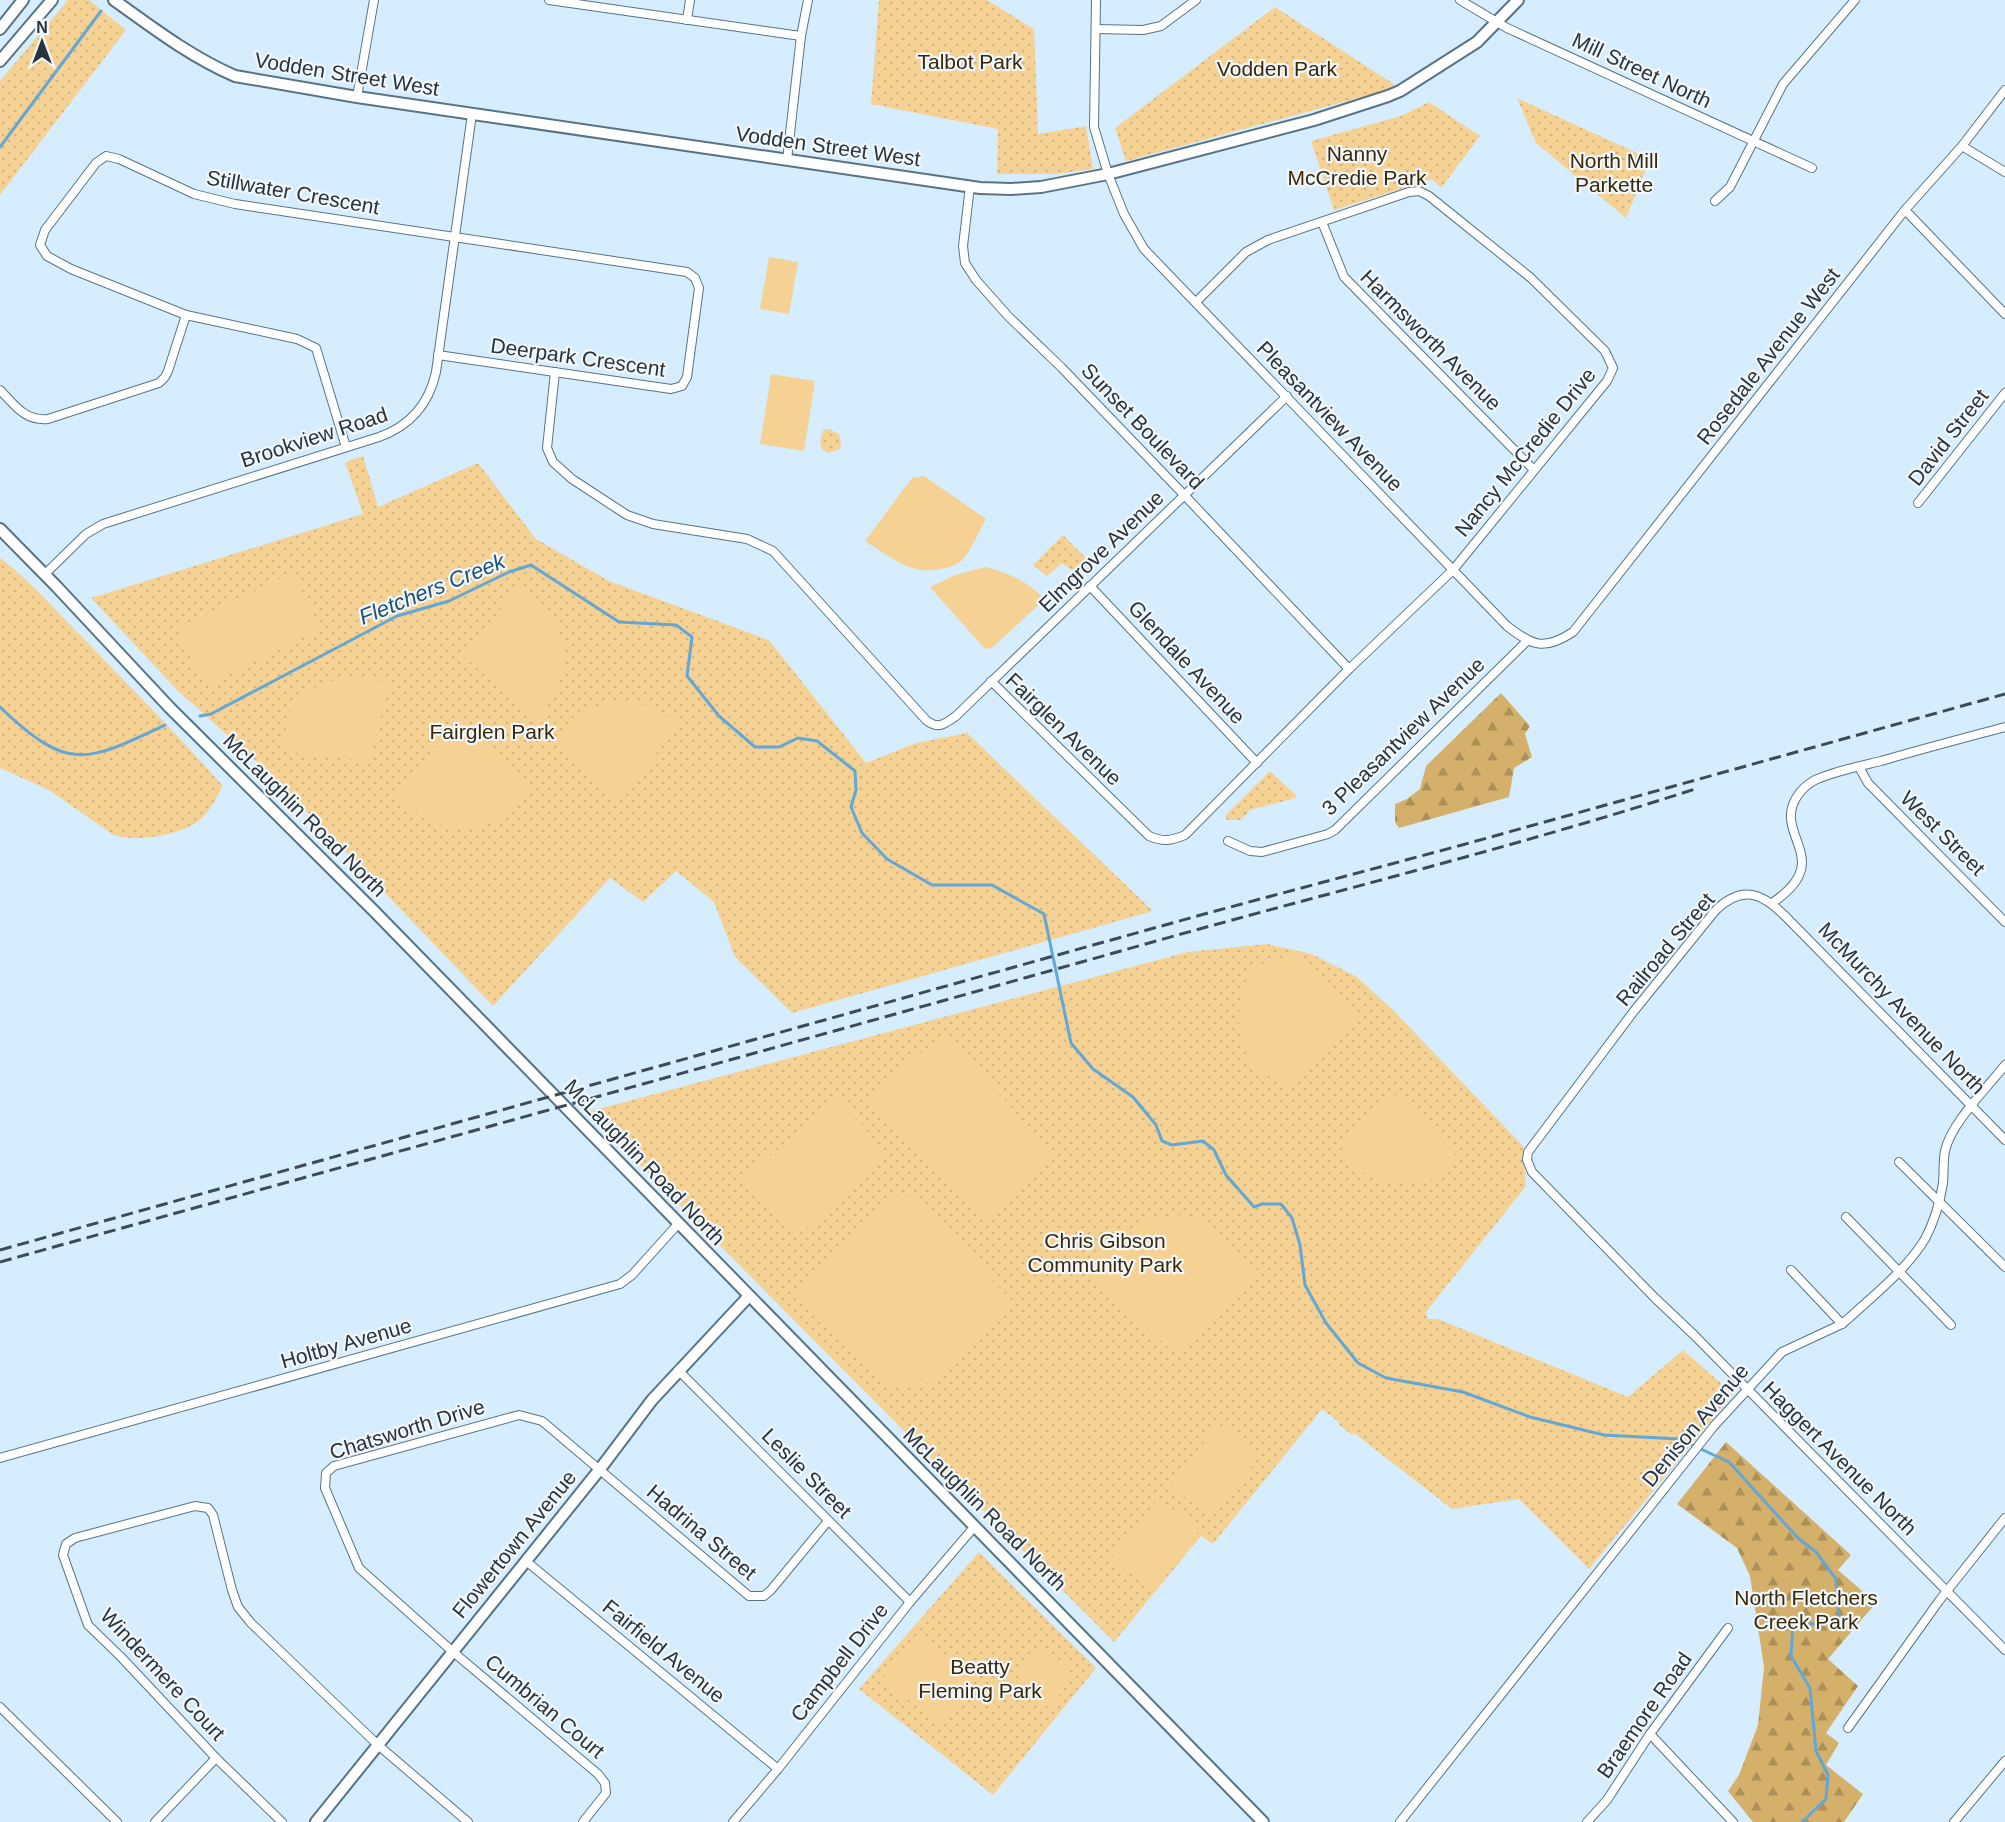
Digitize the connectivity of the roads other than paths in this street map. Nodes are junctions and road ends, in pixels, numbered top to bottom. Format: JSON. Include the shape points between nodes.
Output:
{"nodes":[{"id":1,"x":23,"y":0,"type":"edge"},
{"id":2,"x":52,"y":0,"type":"edge"},
{"id":3,"x":114,"y":0,"type":"edge"},
{"id":4,"x":374,"y":0,"type":"edge"},
{"id":5,"x":549,"y":0,"type":"edge"},
{"id":6,"x":690,"y":0,"type":"edge"},
{"id":7,"x":808,"y":0,"type":"edge"},
{"id":8,"x":1096,"y":0,"type":"edge"},
{"id":9,"x":1196,"y":0,"type":"edge"},
{"id":10,"x":1460,"y":0,"type":"edge"},
{"id":11,"x":1518,"y":0,"type":"edge"},
{"id":12,"x":1855,"y":0,"type":"edge"},
{"id":13,"x":687,"y":20,"type":"junction"},
{"id":14,"x":1497,"y":23,"type":"junction"},
{"id":15,"x":0,"y":29,"type":"edge"},
{"id":16,"x":1096,"y":29,"type":"junction"},
{"id":17,"x":801,"y":36,"type":"junction"},
{"id":18,"x":0,"y":61,"type":"edge"},
{"id":19,"x":2005,"y":90,"type":"edge"},
{"id":20,"x":357,"y":97,"type":"junction"},
{"id":21,"x":472,"y":114,"type":"junction"},
{"id":22,"x":1752,"y":141,"type":"junction"},
{"id":23,"x":1962,"y":146,"type":"junction"},
{"id":24,"x":787,"y":160,"type":"junction"},
{"id":25,"x":1812,"y":168,"type":"dead end"},
{"id":26,"x":2005,"y":172,"type":"edge"},
{"id":27,"x":1108,"y":174,"type":"junction"},
{"id":28,"x":970,"y":186,"type":"junction"},
{"id":29,"x":1715,"y":201,"type":"dead end"},
{"id":30,"x":1905,"y":210,"type":"junction"},
{"id":31,"x":1322,"y":222,"type":"junction"},
{"id":32,"x":455,"y":237,"type":"junction"},
{"id":33,"x":1196,"y":302,"type":"junction"},
{"id":34,"x":186,"y":315,"type":"junction"},
{"id":35,"x":2005,"y":315,"type":"edge"},
{"id":36,"x":438,"y":355,"type":"junction"},
{"id":37,"x":555,"y":372,"type":"junction"},
{"id":38,"x":0,"y":390,"type":"edge"},
{"id":39,"x":2005,"y":393,"type":"edge"},
{"id":40,"x":1287,"y":396,"type":"junction"},
{"id":41,"x":346,"y":447,"type":"junction"},
{"id":42,"x":1534,"y":470,"type":"junction"},
{"id":43,"x":1185,"y":496,"type":"junction"},
{"id":44,"x":1918,"y":503,"type":"dead end"},
{"id":45,"x":0,"y":529,"type":"edge"},
{"id":46,"x":1453,"y":570,"type":"junction"},
{"id":47,"x":45,"y":574,"type":"junction"},
{"id":48,"x":1090,"y":586,"type":"junction"},
{"id":49,"x":1527,"y":641,"type":"junction"},
{"id":50,"x":1349,"y":669,"type":"junction"},
{"id":51,"x":991,"y":681,"type":"junction"},
{"id":52,"x":2005,"y":727,"type":"edge"},
{"id":53,"x":1257,"y":763,"type":"junction"},
{"id":54,"x":1859,"y":767,"type":"junction"},
{"id":55,"x":1228,"y":841,"type":"dead end"},
{"id":56,"x":1772,"y":903,"type":"junction"},
{"id":57,"x":2005,"y":922,"type":"edge"},
{"id":58,"x":2005,"y":1065,"type":"edge"},
{"id":59,"x":1972,"y":1106,"type":"junction"},
{"id":60,"x":2005,"y":1140,"type":"edge"},
{"id":61,"x":1527,"y":1160,"type":"joint"},
{"id":62,"x":1899,"y":1162,"type":"dead end"},
{"id":63,"x":1939,"y":1202,"type":"junction"},
{"id":64,"x":1846,"y":1217,"type":"dead end"},
{"id":65,"x":678,"y":1224,"type":"junction"},
{"id":66,"x":2005,"y":1267,"type":"edge"},
{"id":67,"x":1791,"y":1270,"type":"dead end"},
{"id":68,"x":1898,"y":1271,"type":"junction"},
{"id":69,"x":748,"y":1296,"type":"junction"},
{"id":70,"x":1842,"y":1324,"type":"junction"},
{"id":71,"x":1951,"y":1325,"type":"dead end"},
{"id":72,"x":678,"y":1370,"type":"junction"},
{"id":73,"x":1746,"y":1390,"type":"junction"},
{"id":74,"x":0,"y":1458,"type":"edge"},
{"id":75,"x":600,"y":1469,"type":"junction"},
{"id":76,"x":2005,"y":1518,"type":"edge"},
{"id":77,"x":828,"y":1521,"type":"junction"},
{"id":78,"x":975,"y":1526,"type":"junction"},
{"id":79,"x":526,"y":1561,"type":"junction"},
{"id":80,"x":1947,"y":1592,"type":"junction"},
{"id":81,"x":910,"y":1602,"type":"junction"},
{"id":82,"x":1728,"y":1628,"type":"dead end"},
{"id":83,"x":2005,"y":1650,"type":"edge"},
{"id":84,"x":452,"y":1651,"type":"junction"},
{"id":85,"x":0,"y":1707,"type":"edge"},
{"id":86,"x":1848,"y":1728,"type":"dead end"},
{"id":87,"x":1650,"y":1734,"type":"junction"},
{"id":88,"x":378,"y":1745,"type":"junction"},
{"id":89,"x":216,"y":1758,"type":"junction"},
{"id":90,"x":2005,"y":1761,"type":"edge"},
{"id":91,"x":778,"y":1769,"type":"junction"},
{"id":92,"x":117,"y":1822,"type":"edge"},
{"id":93,"x":155,"y":1822,"type":"edge"},
{"id":94,"x":282,"y":1822,"type":"edge"},
{"id":95,"x":316,"y":1822,"type":"edge"},
{"id":96,"x":468,"y":1822,"type":"edge"},
{"id":97,"x":583,"y":1822,"type":"edge"},
{"id":98,"x":733,"y":1822,"type":"edge"},
{"id":99,"x":1263,"y":1822,"type":"edge"},
{"id":100,"x":1400,"y":1822,"type":"edge"},
{"id":101,"x":1587,"y":1822,"type":"edge"},
{"id":102,"x":1733,"y":1822,"type":"edge"},
{"id":103,"x":1954,"y":1822,"type":"edge"}],
"edges":[{"from":1,"to":15,"type":"street"},
{"from":2,"to":18,"type":"street"},
{"from":3,"to":20,"type":"street","name":"Vodden Street West","via":[[209,65],[235,76]]},
{"from":4,"to":20,"type":"street"},
{"from":5,"to":13,"type":"street"},
{"from":6,"to":13,"type":"street"},
{"from":7,"to":17,"type":"street"},
{"from":8,"to":16,"type":"street","name":"Pleasantview Avenue"},
{"from":9,"to":16,"type":"street","via":[[1161,26],[1143,30]]},
{"from":10,"to":14,"type":"street","name":"Mill Street North"},
{"from":11,"to":14,"type":"street","name":"Vodden Street West"},
{"from":12,"to":22,"type":"street","via":[[1783,84]]},
{"from":13,"to":17,"type":"street"},
{"from":14,"to":22,"type":"street","name":"Mill Street North"},
{"from":14,"to":27,"type":"street","name":"Vodden Street West","via":[[1477,42],[1400,91],[1314,120]]},
{"from":16,"to":27,"type":"street","name":"Pleasantview Avenue","via":[[1094,122]]},
{"from":17,"to":24,"type":"street"},
{"from":19,"to":23,"type":"street","name":"Rosedale Avenue West"},
{"from":20,"to":21,"type":"street","name":"Vodden Street West"},
{"from":21,"to":24,"type":"street","name":"Vodden Street West"},
{"from":21,"to":32,"type":"street","name":"Brookview Road"},
{"from":22,"to":25,"type":"street","name":"Mill Street North"},
{"from":22,"to":29,"type":"street","via":[[1730,187]]},
{"from":23,"to":26,"type":"street"},
{"from":23,"to":30,"type":"street","name":"Rosedale Avenue West"},
{"from":24,"to":28,"type":"street","name":"Vodden Street West"},
{"from":27,"to":28,"type":"street","name":"Vodden Street West","via":[[1041,187]]},
{"from":27,"to":33,"type":"street","name":"Pleasantview Avenue","via":[[1144,249]]},
{"from":28,"to":43,"type":"street","name":"Sunset Boulevard","via":[[963,246],[965,263],[976,280]]},
{"from":30,"to":35,"type":"street"},
{"from":30,"to":49,"type":"street","name":"Rosedale Avenue West","via":[[1581,623],[1559,641]]},
{"from":31,"to":33,"type":"street","name":"Nancy McCredie Drive","via":[[1268,240],[1246,252]]},
{"from":31,"to":42,"type":"street","name":"Harmsworth Avenue","via":[[1344,277]]},
{"from":31,"to":42,"type":"street","name":"Nancy McCredie Drive","via":[[1419,191],[1531,278],[1605,351],[1613,368],[1607,381]]},
{"from":32,"to":34,"type":"street","name":"Stillwater Crescent","via":[[235,204],[194,194],[106,156],[96,163],[45,230],[40,245],[47,256],[71,269]]},
{"from":32,"to":36,"type":"street","name":"Brookview Road"},
{"from":32,"to":37,"type":"street","name":"Deerpark Crescent","via":[[687,272],[695,278],[699,288],[687,377],[682,386],[671,389]]},
{"from":33,"to":40,"type":"street","name":"Pleasantview Avenue"},
{"from":34,"to":38,"type":"street","via":[[168,371],[159,383],[38,420],[28,417]]},
{"from":34,"to":41,"type":"street","name":"Stillwater Crescent","via":[[297,339],[316,348]]},
{"from":36,"to":37,"type":"street","name":"Deerpark Crescent"},
{"from":36,"to":41,"type":"street","name":"Brookview Road","via":[[431,391],[412,418],[393,432]]},
{"from":37,"to":51,"type":"street","name":"Fairglen Avenue","via":[[547,448],[553,462],[572,478],[627,515],[653,524],[747,539],[773,551],[933,725],[943,726]]},
{"from":39,"to":44,"type":"street","name":"David Street"},
{"from":40,"to":43,"type":"street","name":"Elmgrove Avenue"},
{"from":40,"to":46,"type":"street","name":"Pleasantview Avenue"},
{"from":41,"to":47,"type":"street","name":"Brookview Road","via":[[103,524],[86,534]]},
{"from":42,"to":46,"type":"street","name":"Nancy McCredie Drive"},
{"from":43,"to":48,"type":"street","name":"Elmgrove Avenue"},
{"from":43,"to":50,"type":"street","name":"Sunset Boulevard"},
{"from":45,"to":47,"type":"street","name":"McLaughlin Road North"},
{"from":46,"to":49,"type":"street","name":"Pleasantview Avenue","via":[[1507,626]]},
{"from":46,"to":50,"type":"street","name":"Fairglen Avenue"},
{"from":47,"to":65,"type":"street","name":"McLaughlin Road North","via":[[206,745],[374,911]]},
{"from":48,"to":51,"type":"street","name":"Elmgrove Avenue"},
{"from":48,"to":53,"type":"street","name":"Glendale Avenue"},
{"from":49,"to":55,"type":"street","name":"3 Pleasantview Avenue","via":[[1335,830],[1262,852]]},
{"from":50,"to":53,"type":"street","name":"Fairglen Avenue"},
{"from":51,"to":53,"type":"street","name":"Fairglen Avenue","via":[[1149,836],[1162,841],[1185,835]]},
{"from":52,"to":54,"type":"street"},
{"from":54,"to":56,"type":"street","via":[[1813,782],[1796,798],[1791,819],[1802,849],[1802,868],[1796,883]]},
{"from":54,"to":57,"type":"street","name":"West Street","via":[[1868,783]]},
{"from":56,"to":59,"type":"street","name":"McMurchy Avenue North"},
{"from":56,"to":61,"type":"street","name":"Railroad Street","via":[[1757,895],[1738,897],[1725,901],[1715,911],[1634,1011],[1528,1152]]},
{"from":58,"to":59,"type":"street","name":"Denison Avenue"},
{"from":59,"to":60,"type":"street","name":"McMurchy Avenue North"},
{"from":59,"to":63,"type":"street","name":"Denison Avenue","via":[[1958,1122],[1945,1151]]},
{"from":61,"to":73,"type":"street","name":"Haggert Avenue North","via":[[1532,1172]]},
{"from":62,"to":63,"type":"street"},
{"from":63,"to":66,"type":"street"},
{"from":63,"to":68,"type":"street","name":"Denison Avenue","via":[[1926,1237]]},
{"from":64,"to":68,"type":"street"},
{"from":65,"to":69,"type":"street","name":"McLaughlin Road North"},
{"from":65,"to":74,"type":"street","name":"Holtby Avenue","via":[[620,1284]]},
{"from":67,"to":70,"type":"street"},
{"from":68,"to":70,"type":"street","name":"Denison Avenue"},
{"from":68,"to":71,"type":"street"},
{"from":69,"to":72,"type":"street","name":"Flowertown Avenue"},
{"from":69,"to":78,"type":"street","name":"McLaughlin Road North"},
{"from":70,"to":73,"type":"street","name":"Denison Avenue","via":[[1782,1352]]},
{"from":72,"to":75,"type":"street","name":"Flowertown Avenue"},
{"from":72,"to":77,"type":"street","name":"Leslie Street"},
{"from":73,"to":80,"type":"street","name":"Haggert Avenue North"},
{"from":73,"to":100,"type":"street","name":"Denison Avenue"},
{"from":75,"to":77,"type":"street","name":"Hadrina Street","via":[[749,1596],[764,1596],[771,1590]]},
{"from":75,"to":79,"type":"street","name":"Flowertown Avenue"},
{"from":75,"to":84,"type":"street","name":"Chatsworth Drive","via":[[542,1421],[519,1415],[334,1466],[326,1473],[325,1488],[359,1568]]},
{"from":76,"to":80,"type":"street"},
{"from":77,"to":81,"type":"street","name":"Leslie Street"},
{"from":78,"to":81,"type":"street","name":"Campbell Drive"},
{"from":78,"to":99,"type":"street","name":"McLaughlin Road North"},
{"from":79,"to":84,"type":"street","name":"Flowertown Avenue"},
{"from":79,"to":91,"type":"street","name":"Fairfield Avenue"},
{"from":80,"to":83,"type":"street","name":"Haggert Avenue North"},
{"from":80,"to":86,"type":"street"},
{"from":81,"to":91,"type":"street","name":"Campbell Drive"},
{"from":82,"to":87,"type":"street","name":"Braemore Road"},
{"from":84,"to":88,"type":"street","name":"Flowertown Avenue"},
{"from":84,"to":97,"type":"street","name":"Cumbrian Court","via":[[605,1783],[606,1793]]},
{"from":85,"to":92,"type":"street"},
{"from":87,"to":101,"type":"street","name":"Braemore Road","via":[[1607,1800]]},
{"from":87,"to":102,"type":"street"},
{"from":88,"to":89,"type":"street","name":"Windermere Court","via":[[238,1607],[208,1508],[195,1506],[75,1538],[66,1544],[63,1555],[88,1625]]},
{"from":88,"to":95,"type":"street","name":"Flowertown Avenue"},
{"from":88,"to":96,"type":"street"},
{"from":89,"to":93,"type":"street"},
{"from":89,"to":94,"type":"street","name":"Windermere Court"},
{"from":90,"to":103,"type":"street"},
{"from":91,"to":98,"type":"street","name":"Campbell Drive"}]}
